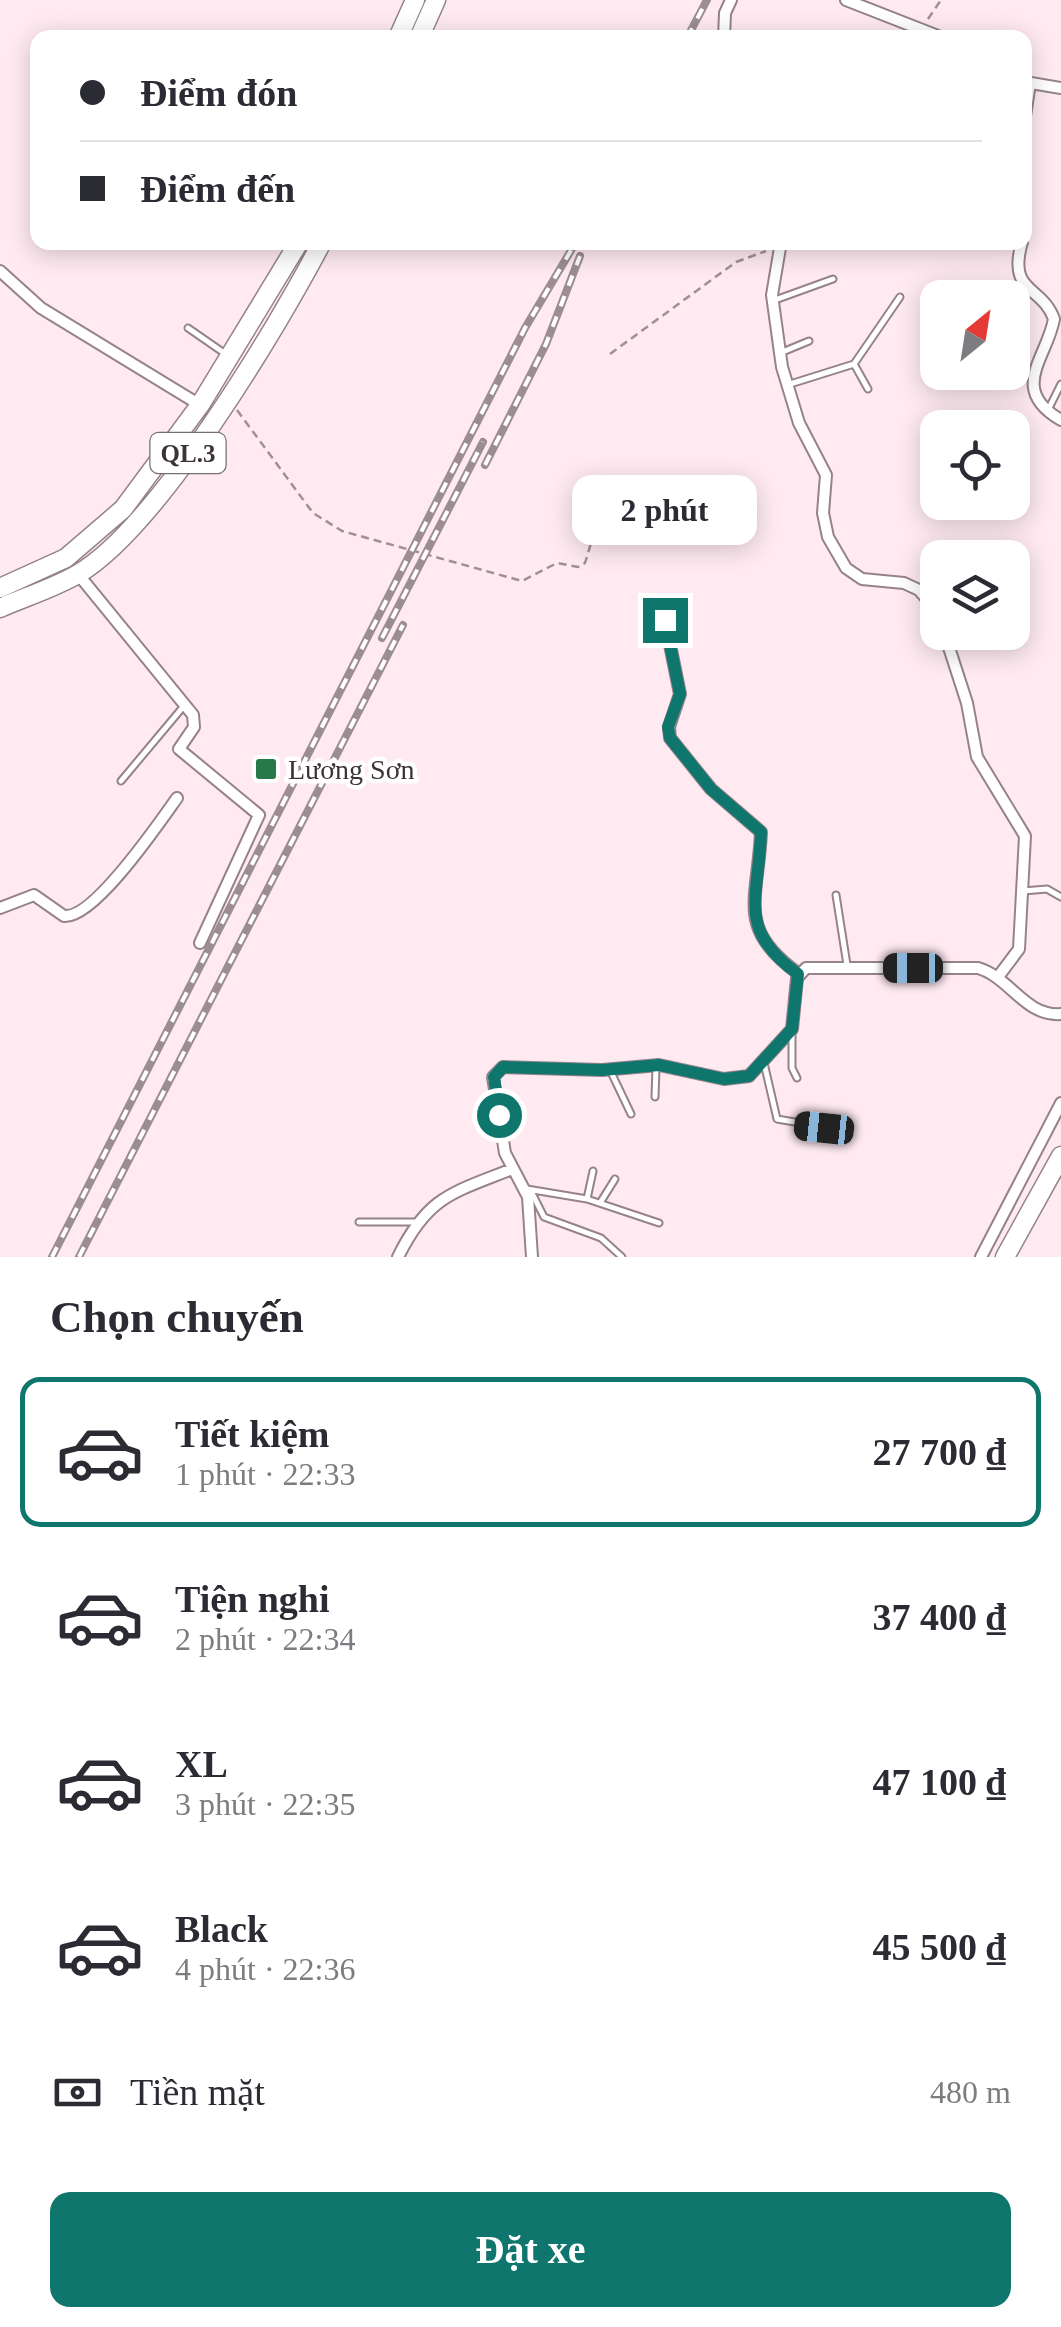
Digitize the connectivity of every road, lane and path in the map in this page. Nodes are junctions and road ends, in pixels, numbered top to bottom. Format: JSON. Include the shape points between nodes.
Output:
{"nodes":[{"id":1,"x":415,"y":0,"type":"edge"},
{"id":2,"x":436,"y":0,"type":"edge"},
{"id":3,"x":731,"y":0,"type":"edge"},
{"id":4,"x":846,"y":0,"type":"edge"},
{"id":5,"x":941,"y":0,"type":"edge"},
{"id":6,"x":402,"y":30,"type":"edge"},
{"id":7,"x":423,"y":30,"type":"edge"},
{"id":8,"x":724,"y":30,"type":"edge"},
{"id":9,"x":912,"y":30,"type":"edge"},
{"id":10,"x":921,"y":30,"type":"edge"},
{"id":11,"x":1032,"y":83,"type":"edge"},
{"id":12,"x":1061,"y":88,"type":"edge"},
{"id":13,"x":295,"y":250,"type":"edge"},
{"id":14,"x":318,"y":250,"type":"edge"},
{"id":15,"x":767,"y":250,"type":"edge"},
{"id":16,"x":781,"y":250,"type":"edge"},
{"id":17,"x":1021,"y":250,"type":"edge"},
{"id":18,"x":0,"y":270,"type":"edge"},
{"id":19,"x":833,"y":279,"type":"dead end"},
{"id":20,"x":900,"y":297,"type":"dead end"},
{"id":21,"x":773,"y":301,"type":"junction"},
{"id":22,"x":188,"y":328,"type":"dead end"},
{"id":23,"x":809,"y":342,"type":"dead end"},
{"id":24,"x":780,"y":353,"type":"junction"},
{"id":25,"x":610,"y":354,"type":"dead end"},
{"id":26,"x":230,"y":357,"type":"junction"},
{"id":27,"x":854,"y":364,"type":"junction"},
{"id":28,"x":1061,"y":384,"type":"edge"},
{"id":29,"x":787,"y":386,"type":"junction"},
{"id":30,"x":868,"y":389,"type":"dead end"},
{"id":31,"x":227,"y":396,"type":"junction"},
{"id":32,"x":200,"y":405,"type":"junction"},
{"id":33,"x":1047,"y":412,"type":"junction"},
{"id":34,"x":1061,"y":420,"type":"edge"},
{"id":35,"x":627,"y":483,"type":"dead end"},
{"id":36,"x":66,"y":558,"type":"junction"},
{"id":37,"x":78,"y":574,"type":"junction"},
{"id":38,"x":0,"y":588,"type":"edge"},
{"id":39,"x":920,"y":591,"type":"edge"},
{"id":40,"x":0,"y":608,"type":"edge"},
{"id":41,"x":665,"y":620,"type":"dead end"},
{"id":42,"x":950,"y":650,"type":"edge"},
{"id":43,"x":184,"y":705,"type":"junction"},
{"id":44,"x":121,"y":781,"type":"dead end"},
{"id":45,"x":177,"y":798,"type":"dead end"},
{"id":46,"x":1020,"y":891,"type":"junction"},
{"id":47,"x":836,"y":895,"type":"dead end"},
{"id":48,"x":1061,"y":897,"type":"edge"},
{"id":49,"x":0,"y":908,"type":"edge"},
{"id":50,"x":200,"y":943,"type":"dead end"},
{"id":51,"x":847,"y":968,"type":"junction"},
{"id":52,"x":798,"y":974,"type":"junction"},
{"id":53,"x":998,"y":977,"type":"junction"},
{"id":54,"x":1061,"y":1014,"type":"edge"},
{"id":55,"x":792,"y":1029,"type":"junction"},
{"id":56,"x":764,"y":1063,"type":"junction"},
{"id":57,"x":656,"y":1065,"type":"junction"},
{"id":58,"x":610,"y":1070,"type":"junction"},
{"id":59,"x":797,"y":1078,"type":"dead end"},
{"id":60,"x":654,"y":1098,"type":"dead end"},
{"id":61,"x":1061,"y":1103,"type":"edge"},
{"id":62,"x":631,"y":1114,"type":"dead end"},
{"id":63,"x":824,"y":1128,"type":"dead end"},
{"id":64,"x":1061,"y":1156,"type":"edge"},
{"id":65,"x":512,"y":1169,"type":"junction"},
{"id":66,"x":592,"y":1171,"type":"dead end"},
{"id":67,"x":615,"y":1179,"type":"dead end"},
{"id":68,"x":527,"y":1189,"type":"junction"},
{"id":69,"x":587,"y":1199,"type":"junction"},
{"id":70,"x":600,"y":1203,"type":"junction"},
{"id":71,"x":360,"y":1222,"type":"dead end"},
{"id":72,"x":415,"y":1222,"type":"junction"},
{"id":73,"x":658,"y":1223,"type":"dead end"},
{"id":74,"x":398,"y":1257,"type":"edge"},
{"id":75,"x":532,"y":1257,"type":"edge"},
{"id":76,"x":622,"y":1257,"type":"edge"},
{"id":77,"x":981,"y":1257,"type":"edge"},
{"id":78,"x":1005,"y":1257,"type":"edge"}],
"edges":[{"from":1,"to":6,"type":"highway"},
{"from":2,"to":7,"type":"highway"},
{"from":3,"to":8,"type":"street"},
{"from":4,"to":9,"type":"street"},
{"from":5,"to":10,"type":"path"},
{"from":11,"to":12,"type":"street"},
{"from":13,"to":26,"type":"highway","number":"QL.3"},
{"from":14,"to":31,"type":"highway","number":"QL.3"},
{"from":15,"to":25,"type":"path","via":[[736,262]]},
{"from":16,"to":21,"type":"street"},
{"from":17,"to":33,"type":"street","via":[[1024,288],[1054,319],[1033,367]]},
{"from":18,"to":32,"type":"street","via":[[41,308]]},
{"from":19,"to":21,"type":"lane"},
{"from":20,"to":27,"type":"lane"},
{"from":21,"to":24,"type":"street"},
{"from":22,"to":26,"type":"lane"},
{"from":23,"to":24,"type":"lane"},
{"from":24,"to":29,"type":"street"},
{"from":26,"to":32,"type":"highway","number":"QL.3"},
{"from":27,"to":29,"type":"lane"},
{"from":27,"to":30,"type":"lane"},
{"from":28,"to":33,"type":"lane"},
{"from":29,"to":39,"type":"street","via":[[826,475],[822,513],[835,552],[862,579]]},
{"from":31,"to":35,"type":"path","via":[[314,513],[342,532],[522,581],[557,563],[584,563],[602,507]]},
{"from":31,"to":37,"type":"highway","number":"QL.3","via":[[136,523]]},
{"from":32,"to":36,"type":"highway","number":"QL.3","via":[[122,510]]},
{"from":33,"to":34,"type":"street"},
{"from":36,"to":37,"type":"highway"},
{"from":36,"to":38,"type":"highway","number":"QL.3"},
{"from":37,"to":40,"type":"highway","number":"QL.3"},
{"from":37,"to":43,"type":"street"},
{"from":41,"to":52,"type":"street","via":[[680,694],[670,738],[711,789],[761,832],[759,936]]},
{"from":42,"to":46,"type":"street","via":[[977,756],[1025,836]]},
{"from":43,"to":44,"type":"lane"},
{"from":43,"to":50,"type":"street","via":[[196,721],[179,749],[258,815]]},
{"from":45,"to":49,"type":"street","via":[[123,872],[75,914],[64,916],[34,895]]},
{"from":46,"to":48,"type":"lane","via":[[1048,889]]},
{"from":46,"to":53,"type":"street","via":[[1019,950]]},
{"from":47,"to":51,"type":"lane"},
{"from":51,"to":52,"type":"street"},
{"from":51,"to":53,"type":"street","via":[[978,968]]},
{"from":52,"to":55,"type":"street"},
{"from":53,"to":54,"type":"street","via":[[1041,1012]]},
{"from":55,"to":56,"type":"street"},
{"from":55,"to":59,"type":"lane"},
{"from":56,"to":57,"type":"street","via":[[738,1079]]},
{"from":56,"to":63,"type":"lane","via":[[777,1119]]},
{"from":57,"to":58,"type":"street"},
{"from":57,"to":60,"type":"lane"},
{"from":58,"to":62,"type":"lane"},
{"from":58,"to":65,"type":"street","via":[[496,1071]]},
{"from":61,"to":77,"type":"street"},
{"from":64,"to":78,"type":"highway"},
{"from":65,"to":68,"type":"street"},
{"from":65,"to":72,"type":"street","via":[[460,1190]]},
{"from":66,"to":69,"type":"lane"},
{"from":67,"to":70,"type":"lane"},
{"from":68,"to":69,"type":"lane"},
{"from":68,"to":75,"type":"street"},
{"from":68,"to":76,"type":"lane","via":[[544,1217],[602,1238]]},
{"from":69,"to":70,"type":"lane"},
{"from":70,"to":73,"type":"lane"},
{"from":71,"to":72,"type":"lane"},
{"from":72,"to":74,"type":"street"}]}
